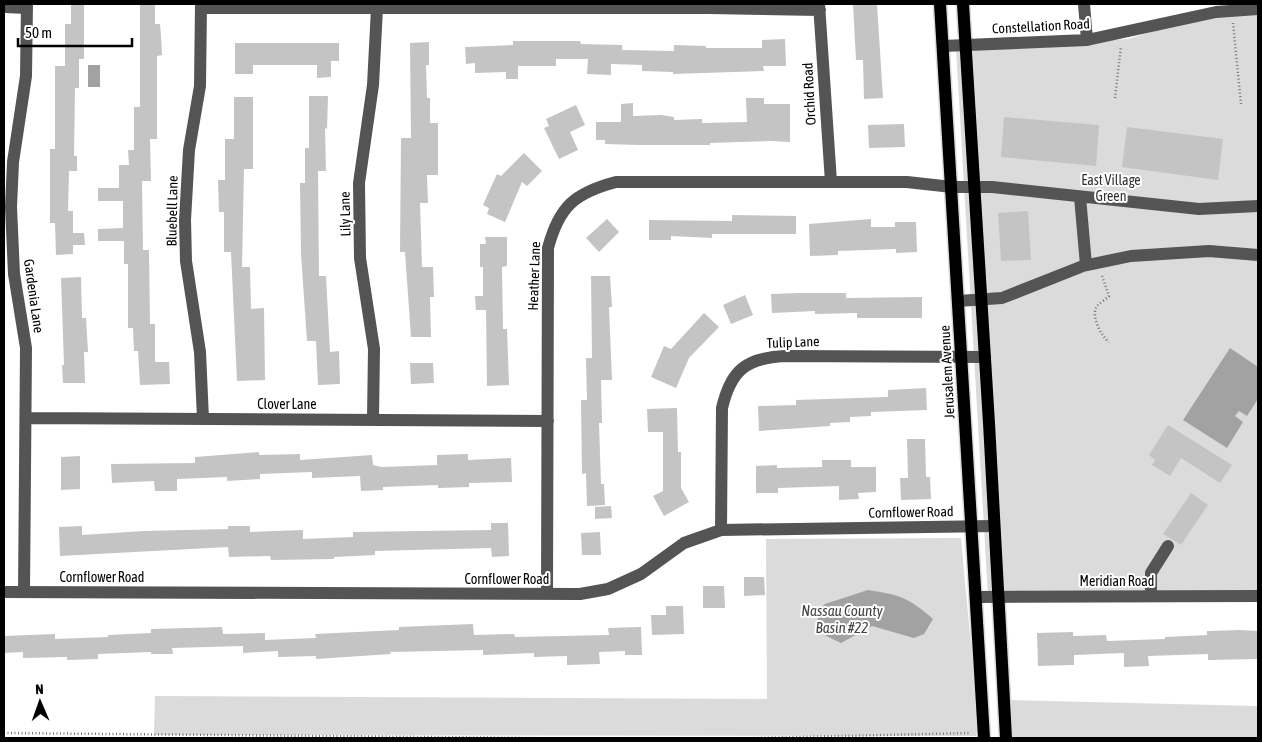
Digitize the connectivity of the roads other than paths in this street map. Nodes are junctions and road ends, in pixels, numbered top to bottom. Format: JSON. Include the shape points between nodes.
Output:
{"nodes":[{"id":1,"x":940,"y":4,"type":"edge"},
{"id":2,"x":963,"y":4,"type":"edge"},
{"id":3,"x":1084,"y":4,"type":"edge"},
{"id":4,"x":27,"y":6,"type":"edge"},
{"id":5,"x":201,"y":6,"type":"edge"},
{"id":6,"x":4,"y":7,"type":"edge"},
{"id":7,"x":819,"y":7,"type":"edge"},
{"id":8,"x":377,"y":8,"type":"junction"},
{"id":9,"x":1258,"y":9,"type":"edge"},
{"id":10,"x":1087,"y":40,"type":"junction"},
{"id":11,"x":966,"y":45,"type":"junction"},
{"id":12,"x":943,"y":46,"type":"junction"},
{"id":13,"x":832,"y":182,"type":"junction"},
{"id":14,"x":952,"y":186,"type":"junction"},
{"id":15,"x":973,"y":187,"type":"junction"},
{"id":16,"x":1080,"y":196,"type":"junction"},
{"id":17,"x":1258,"y":206,"type":"edge"},
{"id":18,"x":1258,"y":255,"type":"edge"},
{"id":19,"x":1091,"y":264,"type":"junction"},
{"id":20,"x":981,"y":300,"type":"junction"},
{"id":21,"x":958,"y":301,"type":"junction"},
{"id":22,"x":961,"y":357,"type":"junction"},
{"id":23,"x":985,"y":357,"type":"junction"},
{"id":24,"x":26,"y":418,"type":"junction"},
{"id":25,"x":203,"y":419,"type":"junction"},
{"id":26,"x":373,"y":419,"type":"junction"},
{"id":27,"x":548,"y":421,"type":"junction"},
{"id":28,"x":971,"y":526,"type":"junction"},
{"id":29,"x":994,"y":526,"type":"junction"},
{"id":30,"x":721,"y":530,"type":"junction"},
{"id":31,"x":1168,"y":546,"type":"dead end"},
{"id":32,"x":4,"y":592,"type":"edge"},
{"id":33,"x":24,"y":592,"type":"junction"},
{"id":34,"x":547,"y":594,"type":"junction"},
{"id":35,"x":1151,"y":596,"type":"junction"},
{"id":36,"x":1258,"y":596,"type":"edge"},
{"id":37,"x":977,"y":597,"type":"junction"},
{"id":38,"x":998,"y":597,"type":"junction"},
{"id":39,"x":984,"y":735,"type":"edge"},
{"id":40,"x":1006,"y":738,"type":"edge"}],
"edges":[{"from":1,"to":12,"type":"main road","name":"Jerusalem Avenue"},
{"from":2,"to":11,"type":"main road"},
{"from":3,"to":10,"type":"street"},
{"from":4,"to":6,"type":"street"},
{"from":4,"to":24,"type":"street","name":"Gardenia Lane","via":[[26,76],[13,162],[12,207],[14,274],[26,348]]},
{"from":5,"to":8,"type":"street"},
{"from":5,"to":25,"type":"street","name":"Bluebell Lane","via":[[200,86],[189,150],[185,220],[186,261],[200,352]]},
{"from":7,"to":8,"type":"street"},
{"from":7,"to":13,"type":"street","name":"Orchid Road"},
{"from":8,"to":26,"type":"street","name":"Lily Lane","via":[[373,85],[359,183],[360,258],[374,350]]},
{"from":9,"to":10,"type":"street","name":"Constellation Road","via":[[1216,12]]},
{"from":10,"to":11,"type":"street","name":"Constellation Road"},
{"from":11,"to":12,"type":"street","name":"Constellation Road"},
{"from":11,"to":15,"type":"main road"},
{"from":12,"to":14,"type":"main road","name":"Jerusalem Avenue"},
{"from":13,"to":14,"type":"street","name":"Heather Lane"},
{"from":13,"to":27,"type":"street","name":"Heather Lane","via":[[616,182],[595,188],[569,204],[555,223],[548,248]]},
{"from":14,"to":15,"type":"street"},
{"from":14,"to":21,"type":"main road","name":"Jerusalem Avenue"},
{"from":15,"to":16,"type":"street"},
{"from":15,"to":20,"type":"main road"},
{"from":16,"to":17,"type":"street","via":[[1199,209]]},
{"from":16,"to":19,"type":"street"},
{"from":18,"to":19,"type":"street","via":[[1199,252],[1131,256]]},
{"from":19,"to":20,"type":"street","via":[[1002,298]]},
{"from":20,"to":21,"type":"street"},
{"from":20,"to":23,"type":"main road"},
{"from":21,"to":22,"type":"main road","name":"Jerusalem Avenue"},
{"from":22,"to":23,"type":"street","name":"Tulip Lane"},
{"from":22,"to":28,"type":"main road","name":"Jerusalem Avenue"},
{"from":22,"to":30,"type":"street","name":"Tulip Lane","via":[[784,356],[762,358],[742,368],[726,390],[722,408]]},
{"from":23,"to":29,"type":"main road"},
{"from":24,"to":25,"type":"street","name":"Clover Lane"},
{"from":24,"to":33,"type":"street","name":"Gardenia Lane"},
{"from":25,"to":26,"type":"street","name":"Clover Lane"},
{"from":26,"to":27,"type":"street","name":"Clover Lane"},
{"from":27,"to":34,"type":"street","name":"Heather Lane"},
{"from":28,"to":29,"type":"street","name":"Cornflower Road"},
{"from":28,"to":30,"type":"street","name":"Cornflower Road"},
{"from":28,"to":37,"type":"main road","name":"Jerusalem Avenue"},
{"from":29,"to":38,"type":"main road"},
{"from":30,"to":34,"type":"street","name":"Cornflower Road","via":[[684,543],[641,574],[608,590]]},
{"from":31,"to":35,"type":"street","via":[[1151,573]]},
{"from":32,"to":33,"type":"street","name":"Cornflower Road"},
{"from":33,"to":34,"type":"street","name":"Cornflower Road"},
{"from":35,"to":36,"type":"street","name":"Meridian Road"},
{"from":35,"to":38,"type":"street","name":"Meridian Road"},
{"from":37,"to":38,"type":"street","name":"Meridian Road"},
{"from":37,"to":39,"type":"main road","name":"Jerusalem Avenue"},
{"from":38,"to":40,"type":"main road"}]}
